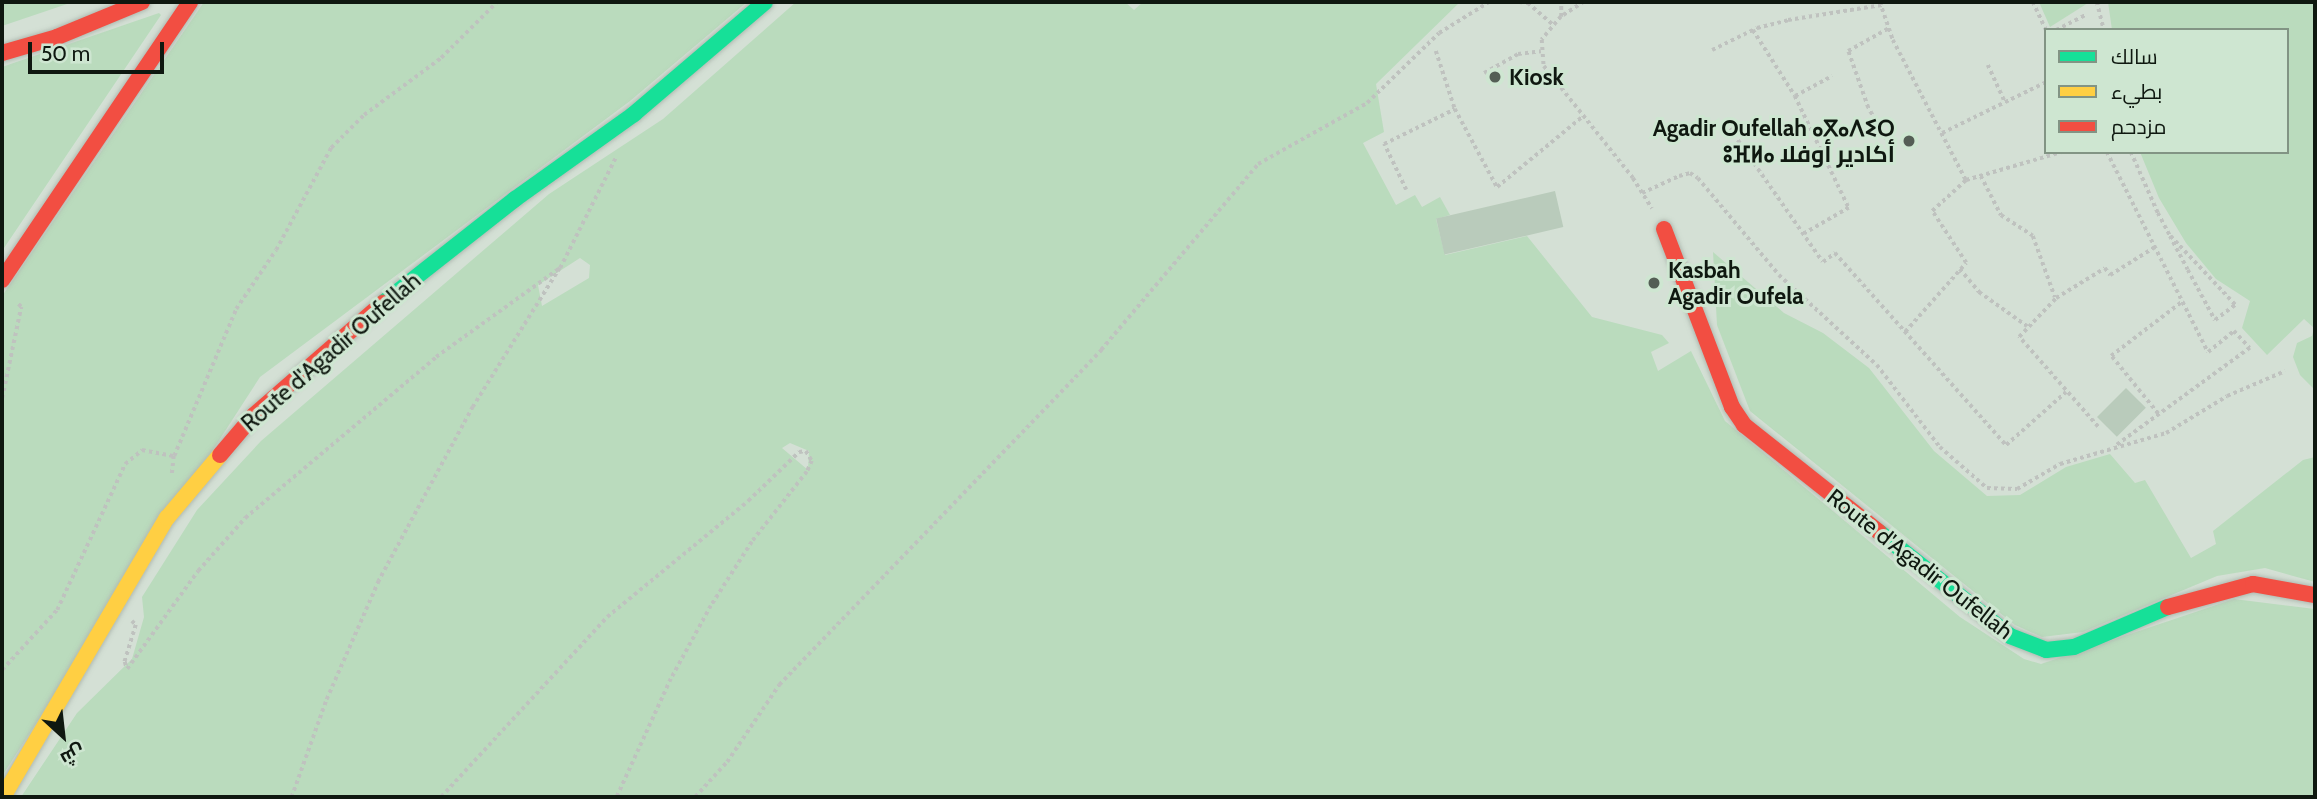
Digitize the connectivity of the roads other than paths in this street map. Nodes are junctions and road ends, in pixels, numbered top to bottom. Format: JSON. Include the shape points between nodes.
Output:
{"nodes":[{"id":1,"x":106,"y":2,"type":"edge"},
{"id":2,"x":142,"y":2,"type":"edge"},
{"id":3,"x":190,"y":2,"type":"edge"},
{"id":4,"x":765,"y":2,"type":"edge"},
{"id":5,"x":11,"y":41,"type":"edge"},
{"id":6,"x":2,"y":53,"type":"edge"},
{"id":7,"x":1664,"y":229,"type":"road end"},
{"id":8,"x":2,"y":280,"type":"edge"},
{"id":9,"x":2315,"y":595,"type":"edge"},
{"id":10,"x":3,"y":797,"type":"edge"}],
"edges":[{"from":1,"to":5,"type":"main road"},
{"from":2,"to":5,"type":"main road"},
{"from":3,"to":8,"type":"main road"},
{"from":4,"to":10,"type":"main road","name":"Route d'Agadir Oufellah","via":[[634,114],[515,199],[356,325],[254,415],[167,519]]},
{"from":5,"to":6,"type":"main road"},
{"from":7,"to":9,"type":"main road","name":"Route d'Agadir Oufellah","via":[[1736,415],[2010,636],[2046,650],[2074,647],[2173,605],[2253,584]]}]}
